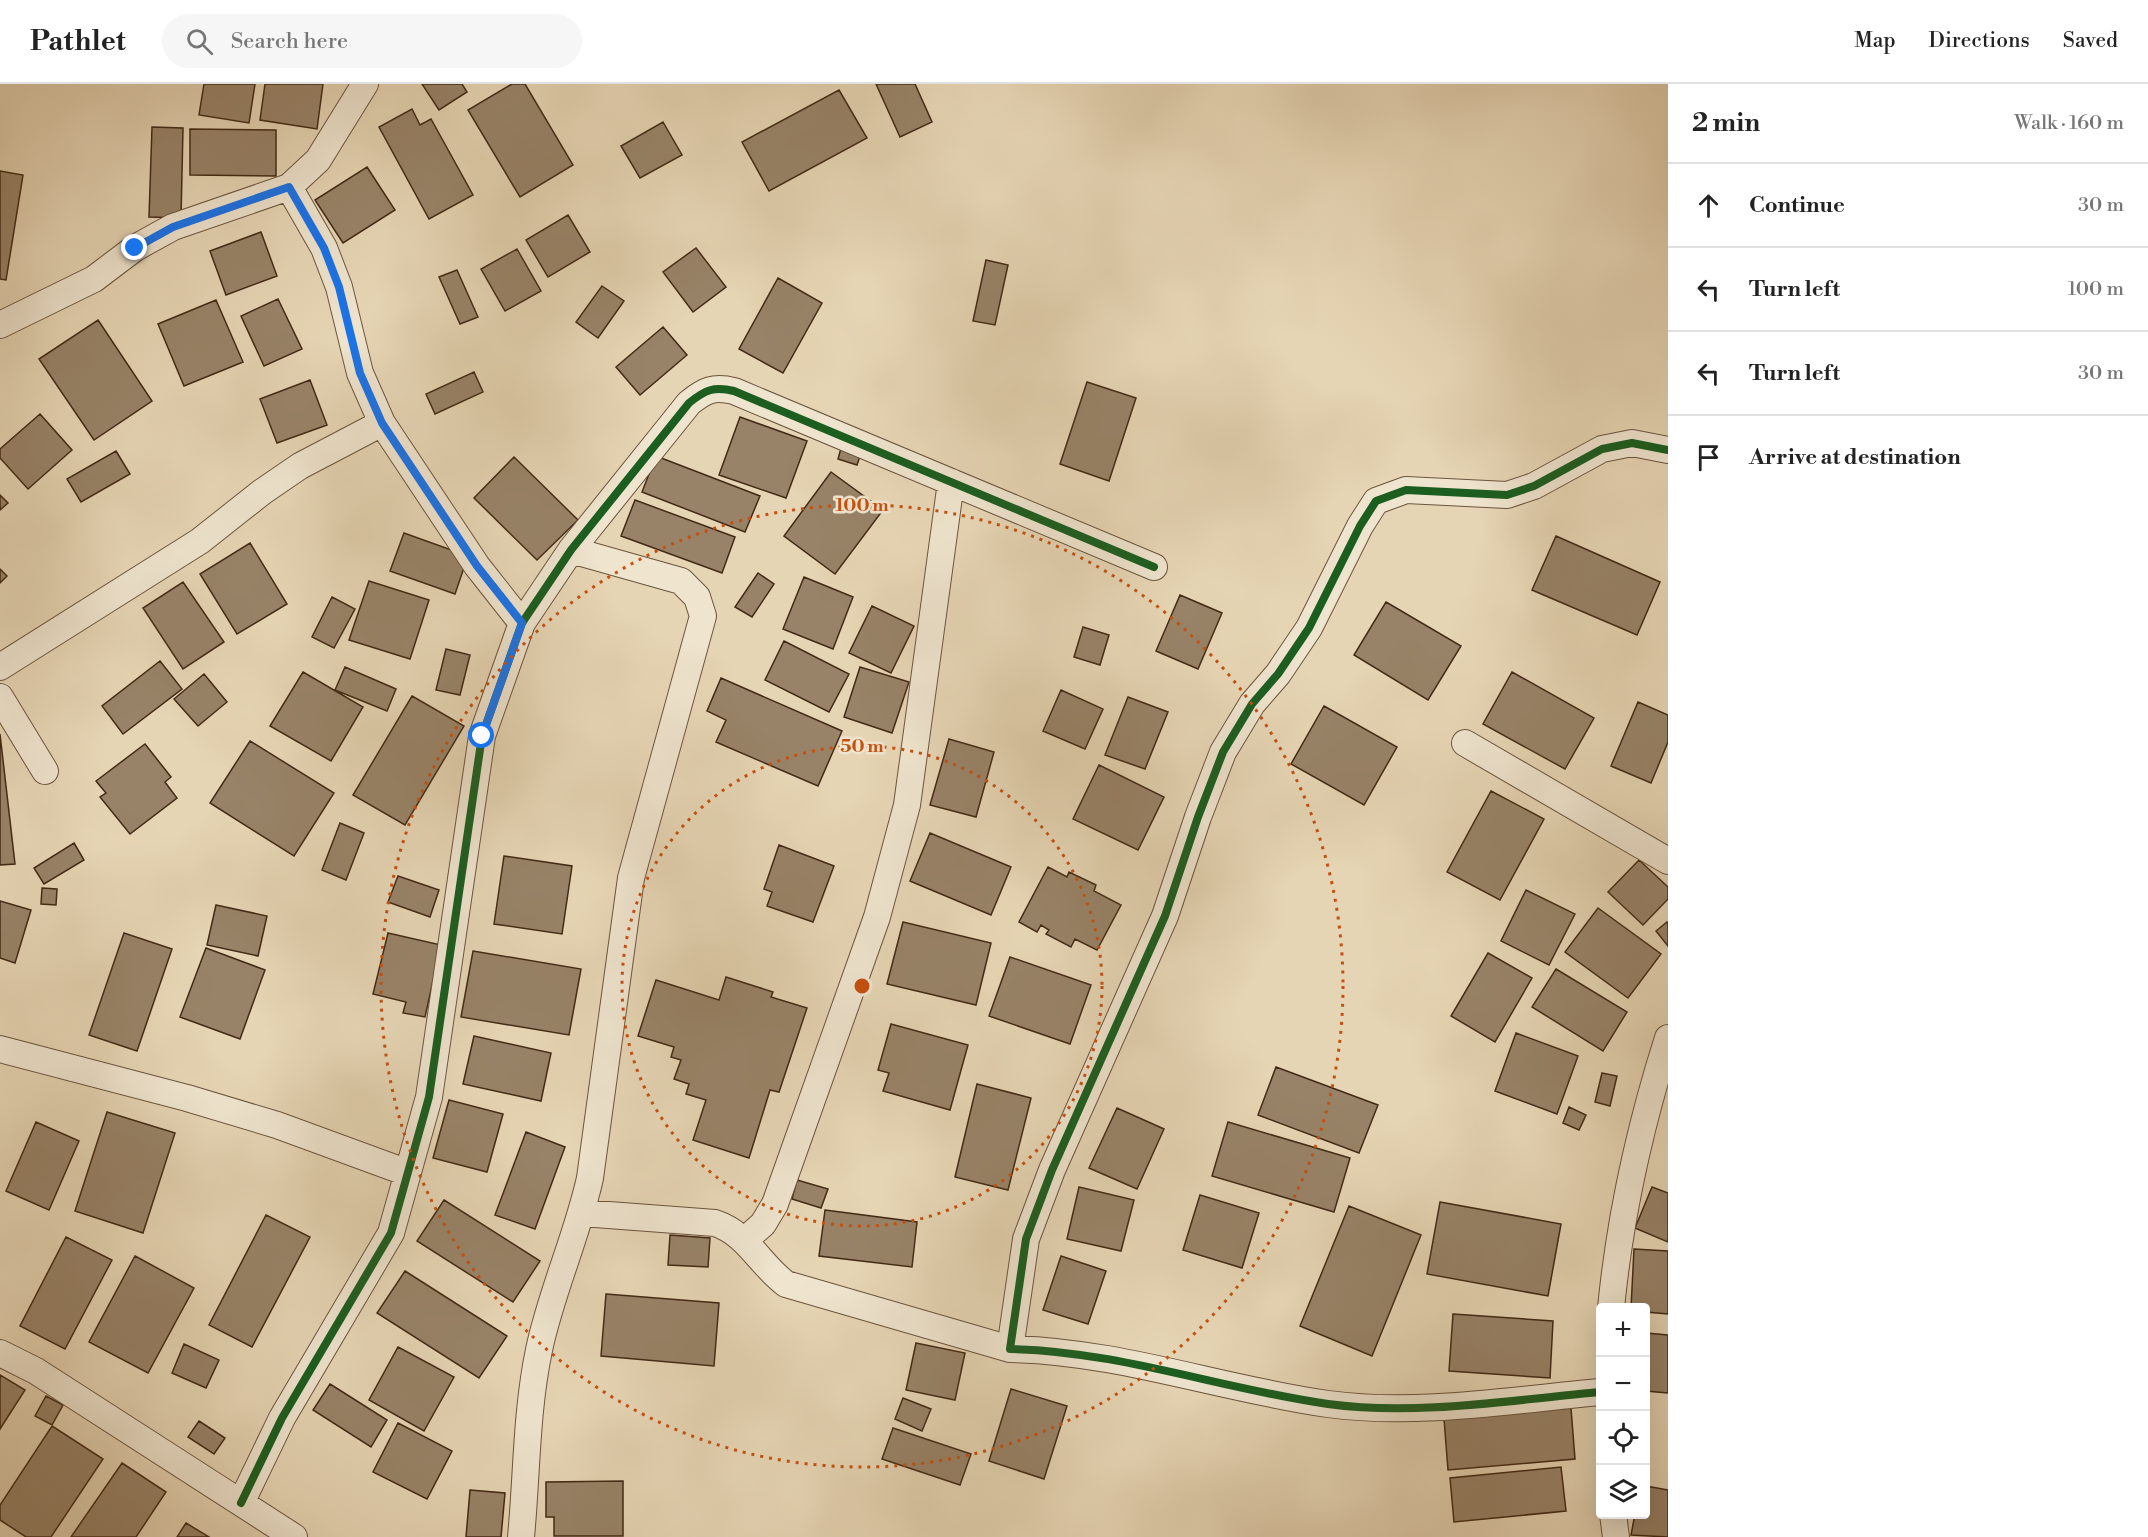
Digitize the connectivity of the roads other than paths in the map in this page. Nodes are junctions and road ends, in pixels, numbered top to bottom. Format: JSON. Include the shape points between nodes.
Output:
{"nodes":[{"id":1,"x":365,"y":84,"type":"edge"},
{"id":2,"x":289,"y":187,"type":"junction"},
{"id":3,"x":0,"y":326,"type":"edge"},
{"id":4,"x":382,"y":423,"type":"junction"},
{"id":5,"x":1668,"y":450,"type":"edge"},
{"id":6,"x":951,"y":482,"type":"junction"},
{"id":7,"x":571,"y":550,"type":"junction"},
{"id":8,"x":1154,"y":567,"type":"dead end"},
{"id":9,"x":522,"y":623,"type":"junction"},
{"id":10,"x":0,"y":667,"type":"edge"},
{"id":11,"x":0,"y":697,"type":"edge"},
{"id":12,"x":1465,"y":743,"type":"dead end"},
{"id":13,"x":45,"y":771,"type":"dead end"},
{"id":14,"x":1668,"y":861,"type":"edge"},
{"id":15,"x":1668,"y":1038,"type":"edge"},
{"id":16,"x":0,"y":1049,"type":"edge"},
{"id":17,"x":408,"y":1173,"type":"junction"},
{"id":18,"x":582,"y":1213,"type":"junction"},
{"id":19,"x":746,"y":1240,"type":"junction"},
{"id":20,"x":1611,"y":1303,"type":"edge"},
{"id":21,"x":1010,"y":1349,"type":"junction"},
{"id":22,"x":0,"y":1353,"type":"edge"},
{"id":23,"x":1596,"y":1392,"type":"edge"},
{"id":24,"x":241,"y":1503,"type":"junction"},
{"id":25,"x":1614,"y":1519,"type":"edge"},
{"id":26,"x":294,"y":1537,"type":"edge"},
{"id":27,"x":521,"y":1537,"type":"edge"},
{"id":28,"x":1616,"y":1537,"type":"edge"}],
"edges":[{"from":1,"to":2,"type":"street","via":[[318,160]]},
{"from":2,"to":3,"type":"street","via":[[173,227],[135,248],[94,279]]},
{"from":2,"to":4,"type":"street","via":[[336,277],[360,373]]},
{"from":4,"to":9,"type":"street","via":[[477,566]]},
{"from":4,"to":10,"type":"street","via":[[300,466],[200,541]]},
{"from":5,"to":21,"type":"street","via":[[1632,443],[1602,449],[1534,486],[1507,495],[1406,490],[1376,501],[1309,628],[1252,704],[1223,752],[1165,916],[1052,1170],[1026,1239]]},
{"from":6,"to":7,"type":"street","via":[[717,387],[689,404]]},
{"from":6,"to":8,"type":"street"},
{"from":6,"to":19,"type":"street","via":[[907,805],[877,917],[775,1204],[763,1224]]},
{"from":7,"to":9,"type":"street"},
{"from":7,"to":18,"type":"street","via":[[681,581],[697,597],[703,616],[631,878]]},
{"from":9,"to":17,"type":"street","via":[[482,736],[429,1097]]},
{"from":11,"to":13,"type":"street"},
{"from":12,"to":14,"type":"street"},
{"from":15,"to":20,"type":"street","via":[[1644,1120],[1617,1243]]},
{"from":16,"to":17,"type":"street","via":[[277,1125]]},
{"from":17,"to":24,"type":"street","via":[[391,1233],[282,1418]]},
{"from":18,"to":19,"type":"street","via":[[715,1223]]},
{"from":18,"to":27,"type":"street","via":[[540,1347],[529,1399]]},
{"from":19,"to":21,"type":"street","via":[[786,1284]]},
{"from":21,"to":23,"type":"street","via":[[1123,1360],[1255,1393],[1332,1405],[1427,1408]]},
{"from":22,"to":24,"type":"street","via":[[36,1371]]},
{"from":24,"to":26,"type":"street"},
{"from":25,"to":28,"type":"street"}]}
